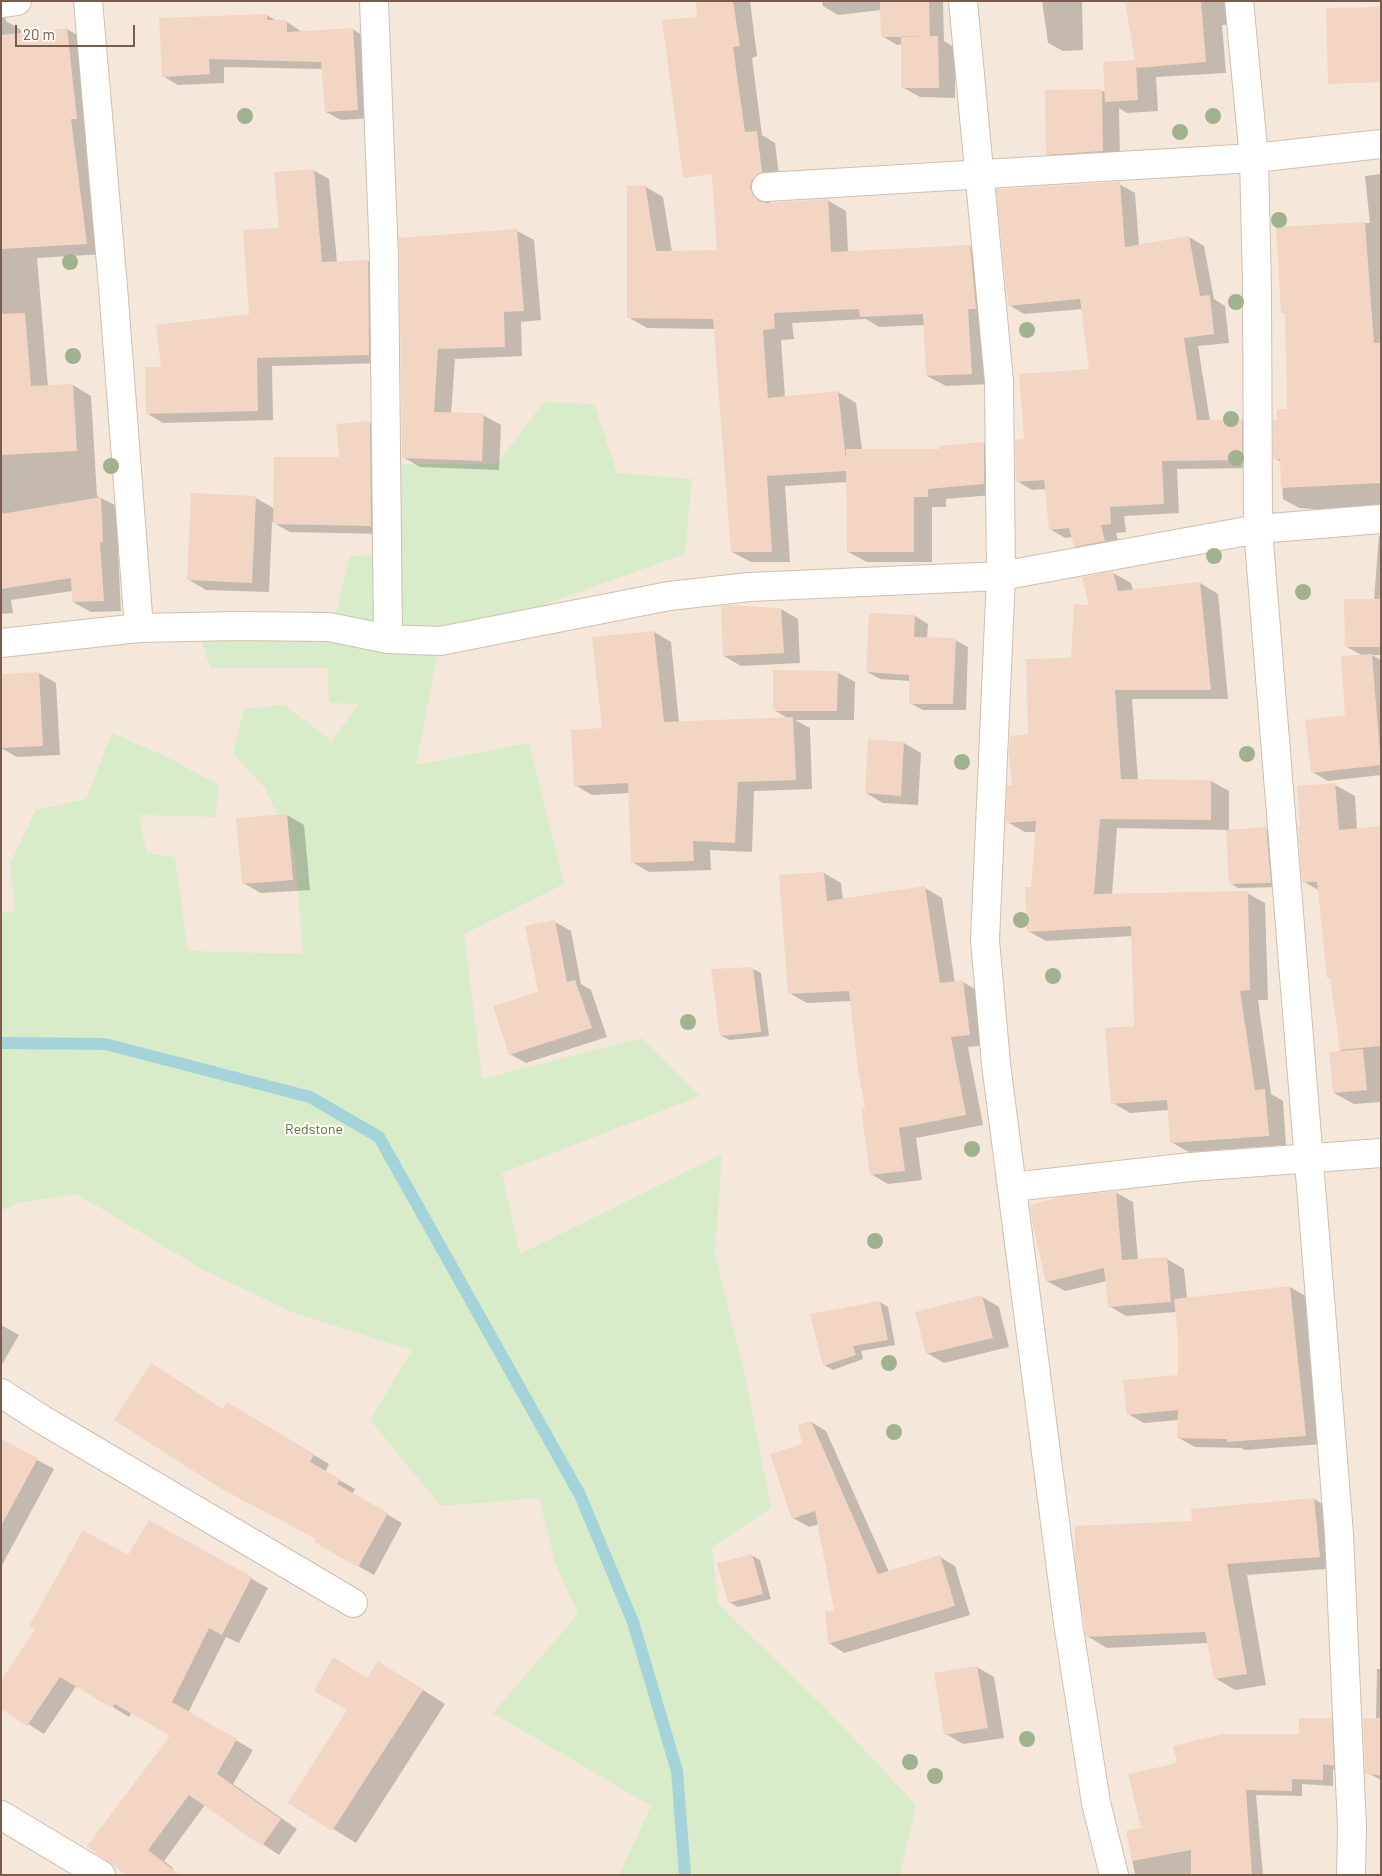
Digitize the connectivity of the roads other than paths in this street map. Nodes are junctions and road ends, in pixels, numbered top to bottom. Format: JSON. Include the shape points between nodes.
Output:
{"nodes":[{"id":1,"x":17,"y":1,"type":"edge"},
{"id":2,"x":88,"y":1,"type":"edge"},
{"id":3,"x":374,"y":1,"type":"edge"},
{"id":4,"x":963,"y":1,"type":"edge"},
{"id":5,"x":1239,"y":1,"type":"edge"},
{"id":6,"x":1,"y":3,"type":"edge"},
{"id":7,"x":1381,"y":144,"type":"edge"},
{"id":8,"x":1254,"y":158,"type":"junction"},
{"id":9,"x":979,"y":174,"type":"junction"},
{"id":10,"x":766,"y":187,"type":"dead end"},
{"id":11,"x":1381,"y":519,"type":"edge"},
{"id":12,"x":1258,"y":529,"type":"junction"},
{"id":13,"x":1001,"y":576,"type":"junction"},
{"id":14,"x":139,"y":628,"type":"junction"},
{"id":15,"x":388,"y":639,"type":"junction"},
{"id":16,"x":1,"y":644,"type":"edge"},
{"id":17,"x":1381,"y":1153,"type":"edge"},
{"id":18,"x":1308,"y":1158,"type":"junction"},
{"id":19,"x":1012,"y":1187,"type":"junction"},
{"id":20,"x":1,"y":1393,"type":"edge"},
{"id":21,"x":353,"y":1603,"type":"dead end"},
{"id":22,"x":1,"y":1815,"type":"edge"},
{"id":23,"x":101,"y":1875,"type":"edge"},
{"id":24,"x":1114,"y":1875,"type":"edge"},
{"id":25,"x":1351,"y":1875,"type":"edge"}],
"edges":[{"from":1,"to":6,"type":"street"},
{"from":2,"to":14,"type":"street"},
{"from":3,"to":15,"type":"street","via":[[384,258]]},
{"from":4,"to":9,"type":"street"},
{"from":5,"to":8,"type":"street"},
{"from":7,"to":8,"type":"street"},
{"from":8,"to":9,"type":"street"},
{"from":8,"to":12,"type":"street"},
{"from":9,"to":10,"type":"street"},
{"from":9,"to":13,"type":"street","via":[[999,381]]},
{"from":11,"to":12,"type":"street"},
{"from":12,"to":13,"type":"street"},
{"from":12,"to":18,"type":"street"},
{"from":13,"to":15,"type":"street","via":[[749,587],[669,596],[440,641]]},
{"from":13,"to":19,"type":"street","via":[[986,940],[996,1064]]},
{"from":14,"to":15,"type":"street","via":[[329,627]]},
{"from":14,"to":16,"type":"street"},
{"from":17,"to":18,"type":"street"},
{"from":18,"to":19,"type":"street"},
{"from":18,"to":25,"type":"street","via":[[1339,1534],[1352,1827]]},
{"from":19,"to":24,"type":"street","via":[[1068,1623],[1096,1803]]},
{"from":20,"to":21,"type":"street"},
{"from":22,"to":23,"type":"street"}]}
